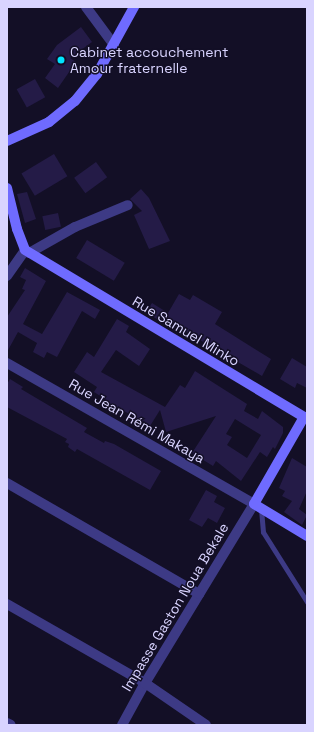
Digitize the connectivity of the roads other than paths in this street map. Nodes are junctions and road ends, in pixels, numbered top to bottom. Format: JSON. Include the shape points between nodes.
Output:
{"nodes":[{"id":1,"x":86,"y":7,"type":"edge"},
{"id":2,"x":134,"y":7,"type":"edge"},
{"id":3,"x":114,"y":45,"type":"junction"},
{"id":4,"x":7,"y":141,"type":"edge"},
{"id":5,"x":7,"y":188,"type":"edge"},
{"id":6,"x":128,"y":205,"type":"dead end"},
{"id":7,"x":27,"y":251,"type":"junction"},
{"id":8,"x":7,"y":276,"type":"edge"},
{"id":9,"x":7,"y":363,"type":"edge"},
{"id":10,"x":306,"y":415,"type":"edge"},
{"id":11,"x":7,"y":483,"type":"edge"},
{"id":12,"x":257,"y":506,"type":"junction"},
{"id":13,"x":307,"y":536,"type":"edge"},
{"id":14,"x":199,"y":594,"type":"junction"},
{"id":15,"x":307,"y":602,"type":"edge"},
{"id":16,"x":7,"y":604,"type":"edge"},
{"id":17,"x":144,"y":683,"type":"junction"},
{"id":18,"x":7,"y":723,"type":"edge"},
{"id":19,"x":11,"y":725,"type":"edge"},
{"id":20,"x":122,"y":725,"type":"edge"},
{"id":21,"x":206,"y":725,"type":"edge"}],
"edges":[{"from":1,"to":3,"type":"street"},
{"from":2,"to":3,"type":"street"},
{"from":3,"to":4,"type":"street","via":[[97,74],[67,108],[49,122]]},
{"from":5,"to":7,"type":"street","via":[[16,229]]},
{"from":6,"to":7,"type":"street"},
{"from":7,"to":8,"type":"street"},
{"from":7,"to":10,"type":"street","name":"Rue Samuel Minko"},
{"from":9,"to":12,"type":"street","name":"Rue Jean Rémi Makaya"},
{"from":10,"to":12,"type":"street","name":"Rue Samuel Minko"},
{"from":11,"to":14,"type":"street"},
{"from":12,"to":13,"type":"street"},
{"from":12,"to":14,"type":"street","name":"Impasse Gaston Noua Bekale"},
{"from":12,"to":15,"type":"lane","via":[[263,532]]},
{"from":14,"to":17,"type":"street","name":"Impasse Gaston Noua Bekale"},
{"from":16,"to":17,"type":"street"},
{"from":17,"to":20,"type":"street","name":"Impasse Gaston Noua Bekale"},
{"from":17,"to":21,"type":"street"},
{"from":18,"to":19,"type":"street"}]}
